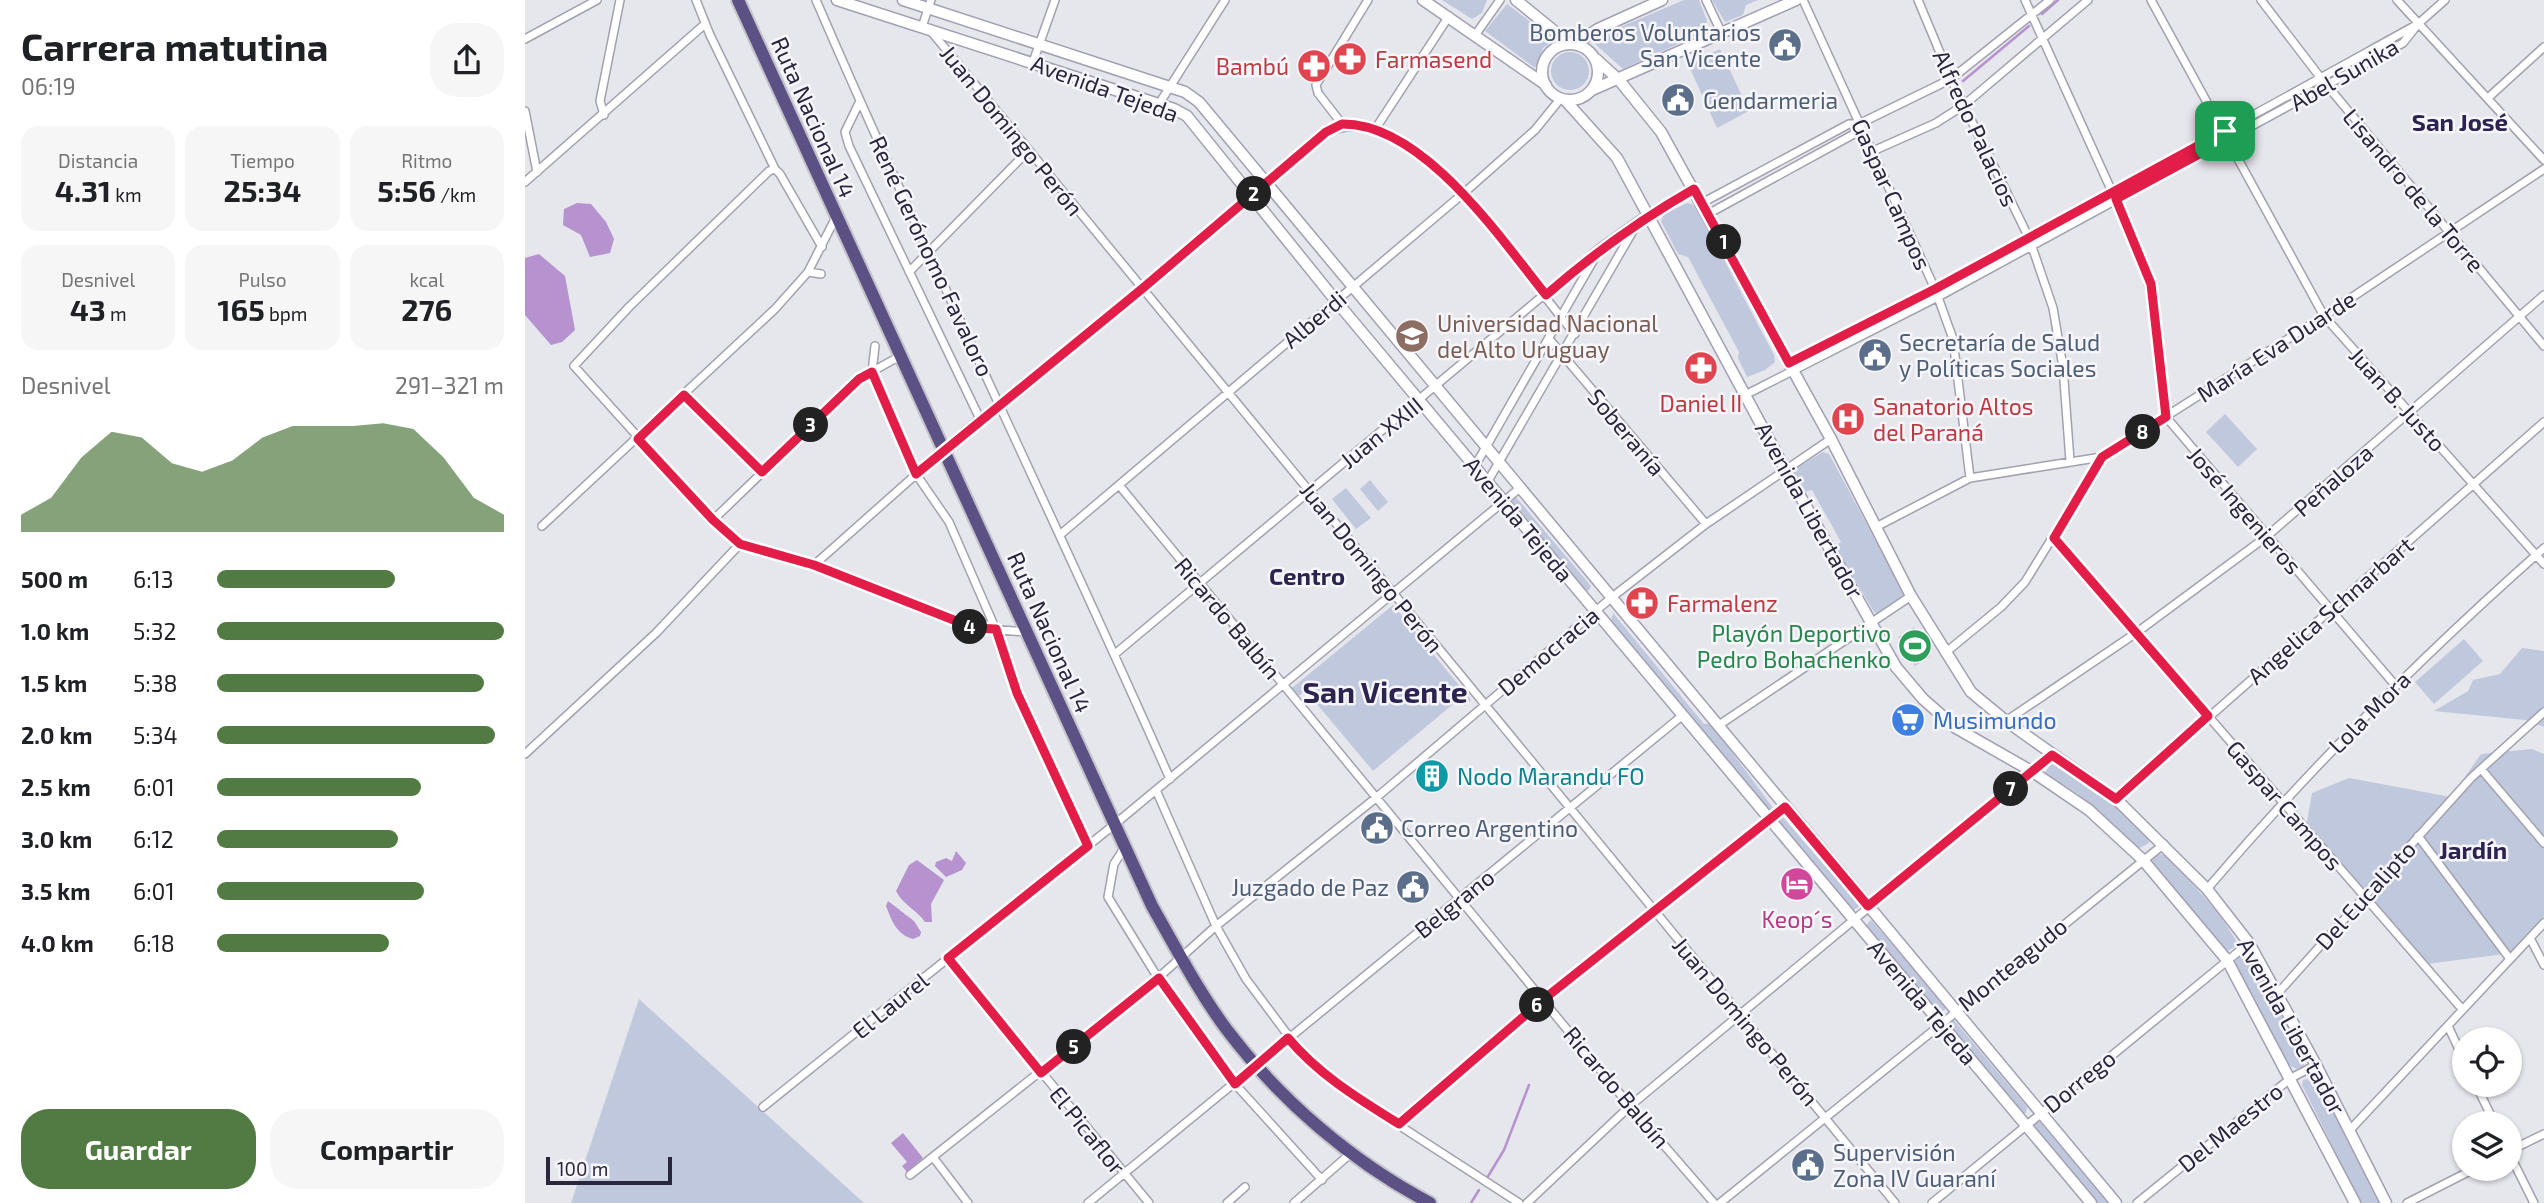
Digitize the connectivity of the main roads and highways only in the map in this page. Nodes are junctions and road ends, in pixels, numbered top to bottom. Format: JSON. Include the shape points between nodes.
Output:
{"nodes":[{"id":1,"x":738,"y":0,"type":"edge"},
{"id":2,"x":837,"y":0,"type":"edge"},
{"id":3,"x":903,"y":0,"type":"edge"},
{"id":4,"x":1423,"y":0,"type":"edge"},
{"id":5,"x":1516,"y":0,"type":"edge"},
{"id":6,"x":1662,"y":0,"type":"edge"},
{"id":7,"x":1796,"y":0,"type":"edge"},
{"id":8,"x":929,"y":4,"type":"edge"},
{"id":9,"x":1572,"y":44,"type":"junction"},
{"id":10,"x":1596,"y":59,"type":"junction"},
{"id":11,"x":1619,"y":80,"type":"junction"},
{"id":12,"x":1546,"y":85,"type":"junction"},
{"id":13,"x":1592,"y":90,"type":"junction"},
{"id":14,"x":1563,"y":99,"type":"junction"},
{"id":15,"x":1430,"y":1203,"type":"edge"},
{"id":16,"x":2091,"y":1203,"type":"edge"},
{"id":17,"x":2116,"y":1203,"type":"edge"},
{"id":18,"x":2355,"y":1203,"type":"edge"},
{"id":19,"x":2386,"y":1203,"type":"edge"}],
"edges":[{"from":1,"to":15,"type":"highway","name":"Ruta Nacional 14","via":[[1152,906],[1181,958],[1228,1030],[1258,1065],[1350,1154]]},
{"from":2,"to":16,"type":"main road","name":"Avenida Tejeda","via":[[1187,116]]},
{"from":3,"to":8,"type":"main road","name":"Avenida Tejeda"},
{"from":4,"to":12,"type":"main road"},
{"from":5,"to":9,"type":"main road"},
{"from":6,"to":9,"type":"main road"},
{"from":7,"to":11,"type":"main road"},
{"from":8,"to":17,"type":"main road","name":"Avenida Tejeda","via":[[1170,87],[1199,102]]},
{"from":9,"to":10,"type":"main road"},
{"from":9,"to":12,"type":"main road","via":[[1552,50],[1546,58],[1542,76]]},
{"from":10,"to":11,"type":"main road","name":"Avenida Libertador"},
{"from":10,"to":13,"type":"main road","via":[[1597,81]]},
{"from":11,"to":13,"type":"main road"},
{"from":11,"to":19,"type":"main road","name":"Avenida Libertador","via":[[1661,132],[1694,189],[1911,596],[1971,692],[2116,799],[2207,889],[2249,943],[2278,993]]},
{"from":12,"to":14,"type":"main road"},
{"from":13,"to":14,"type":"main road","via":[[1581,98]]},
{"from":14,"to":18,"type":"main road","name":"Avenida Libertador","via":[[1617,158],[1650,214],[1896,667],[1956,728],[2089,810],[2143,860],[2227,960]]}]}
